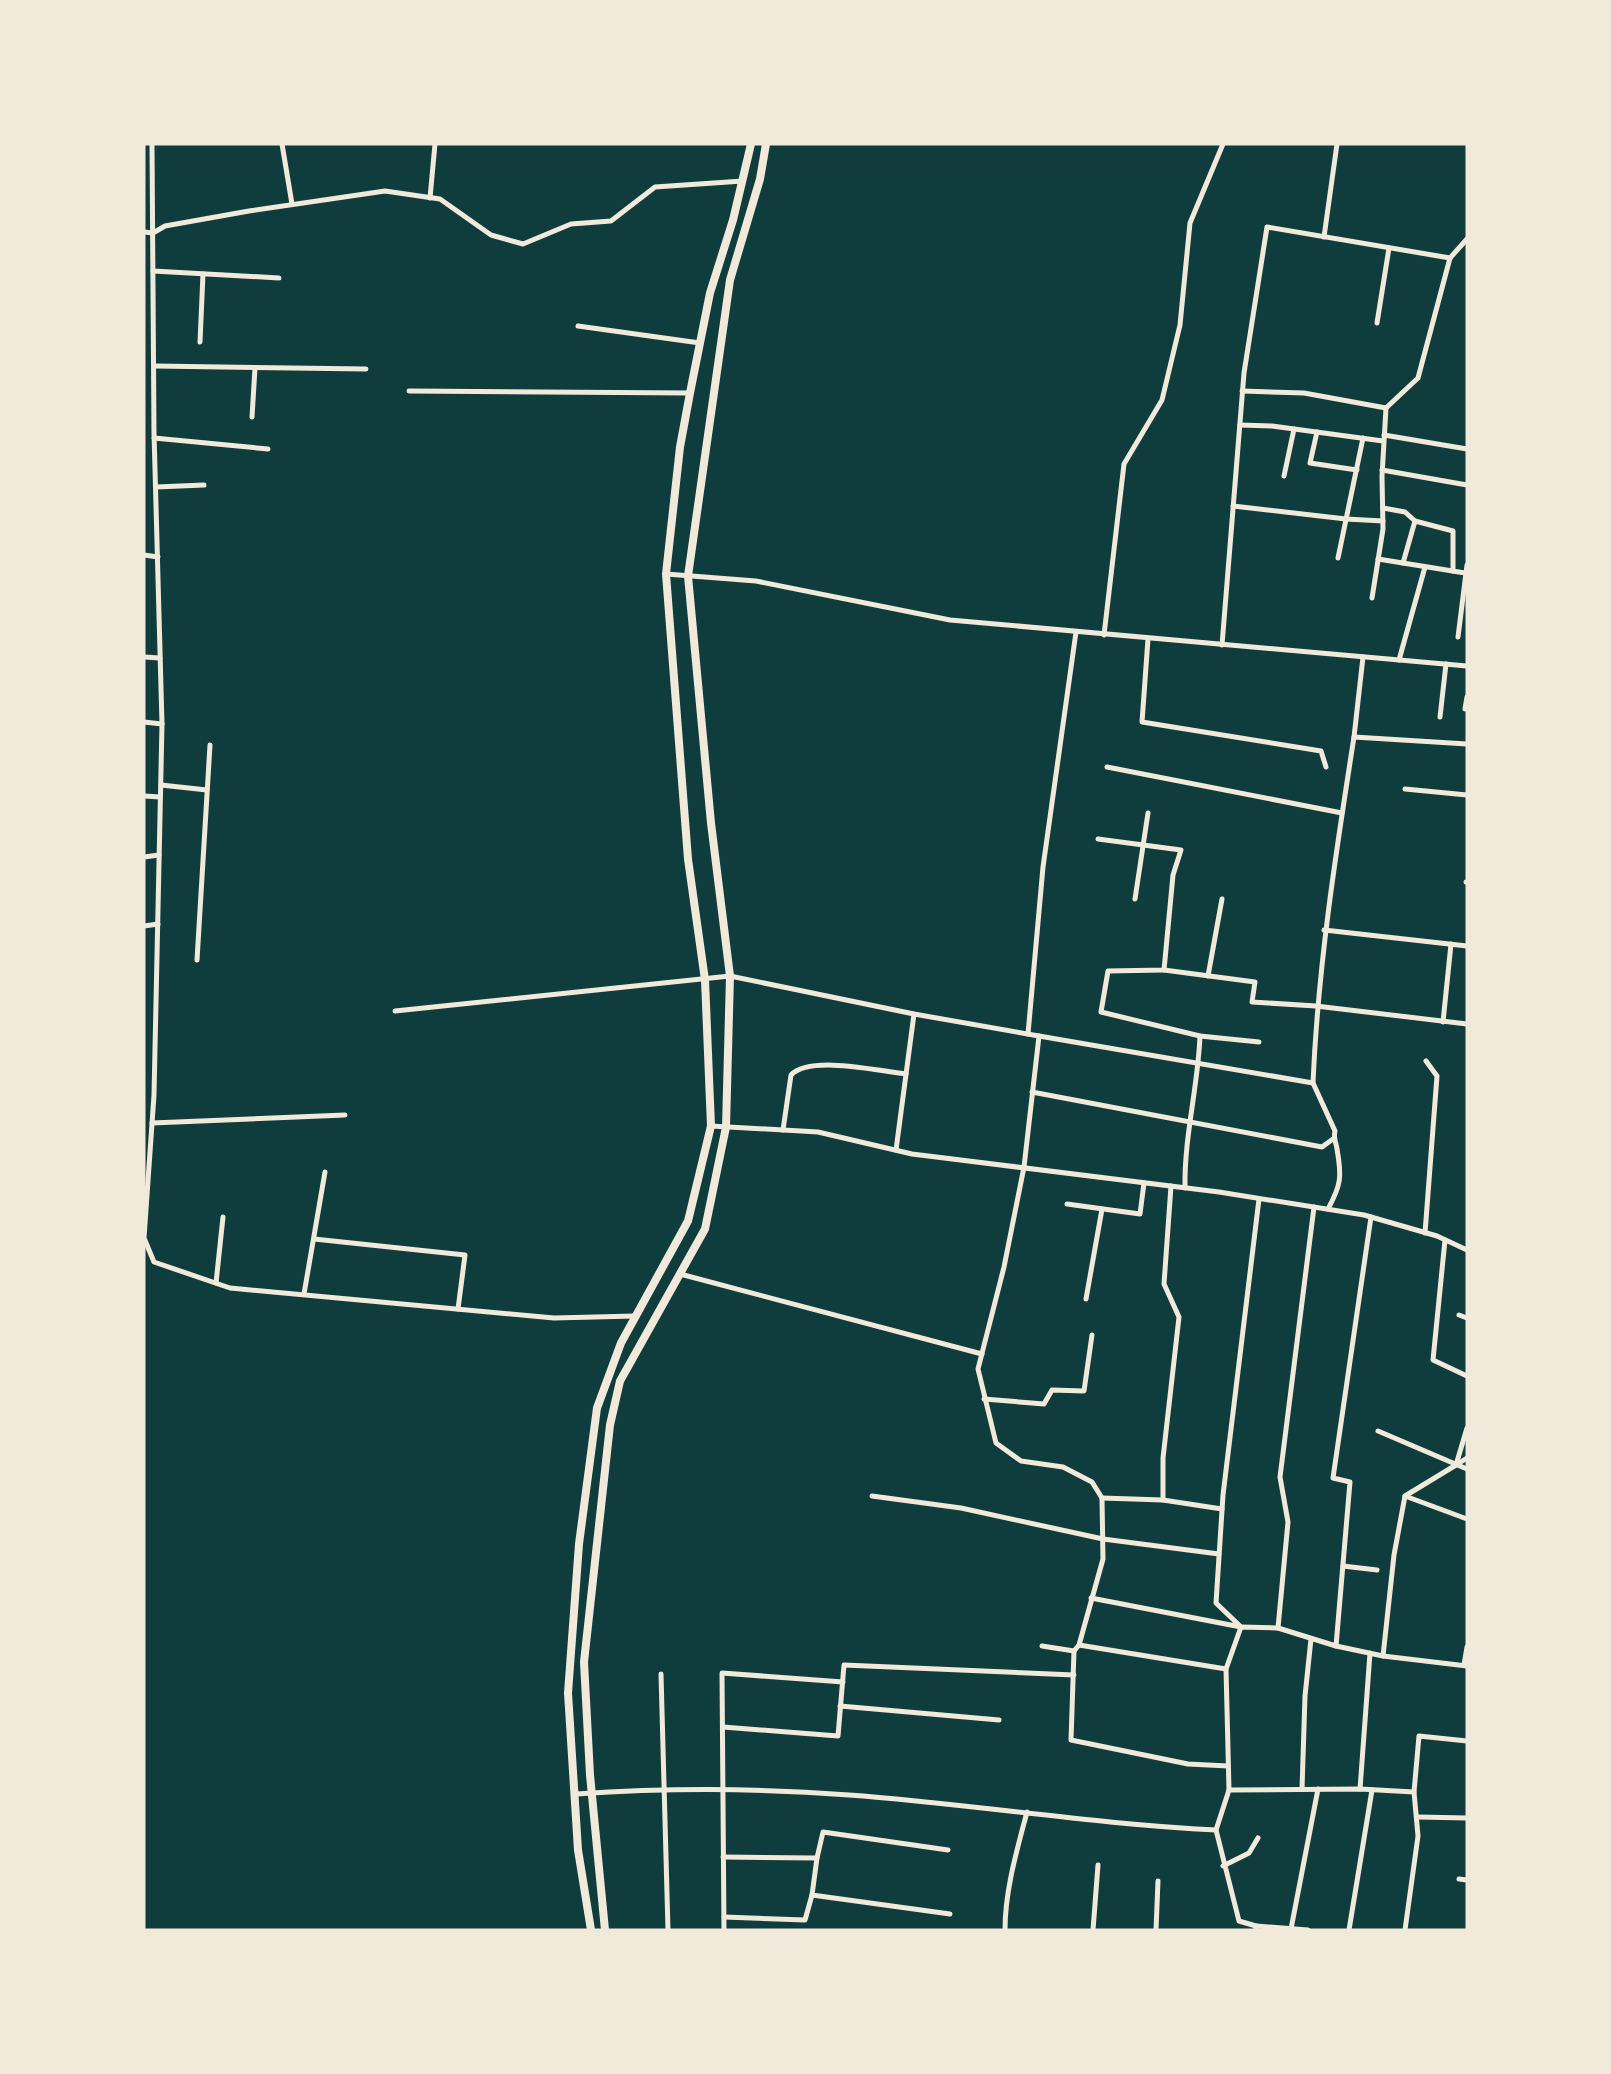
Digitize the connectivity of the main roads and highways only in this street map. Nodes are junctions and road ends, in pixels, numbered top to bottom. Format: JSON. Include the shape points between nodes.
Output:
{"nodes":[{"id":1,"x":751,"y":144,"type":"edge"},
{"id":2,"x":766,"y":144,"type":"edge"},
{"id":3,"x":591,"y":1930,"type":"edge"},
{"id":4,"x":605,"y":1930,"type":"edge"}],
"edges":[{"from":1,"to":3,"type":"main road","via":[[710,293],[690,393],[666,574],[688,858],[705,980],[711,1126],[688,1221],[621,1343],[597,1408],[579,1544],[568,1694],[578,1850]]},
{"from":2,"to":4,"type":"main road","via":[[760,179],[730,280],[688,576],[730,976],[726,1127],[705,1229],[620,1380],[610,1425],[584,1662],[591,1793]]}]}
